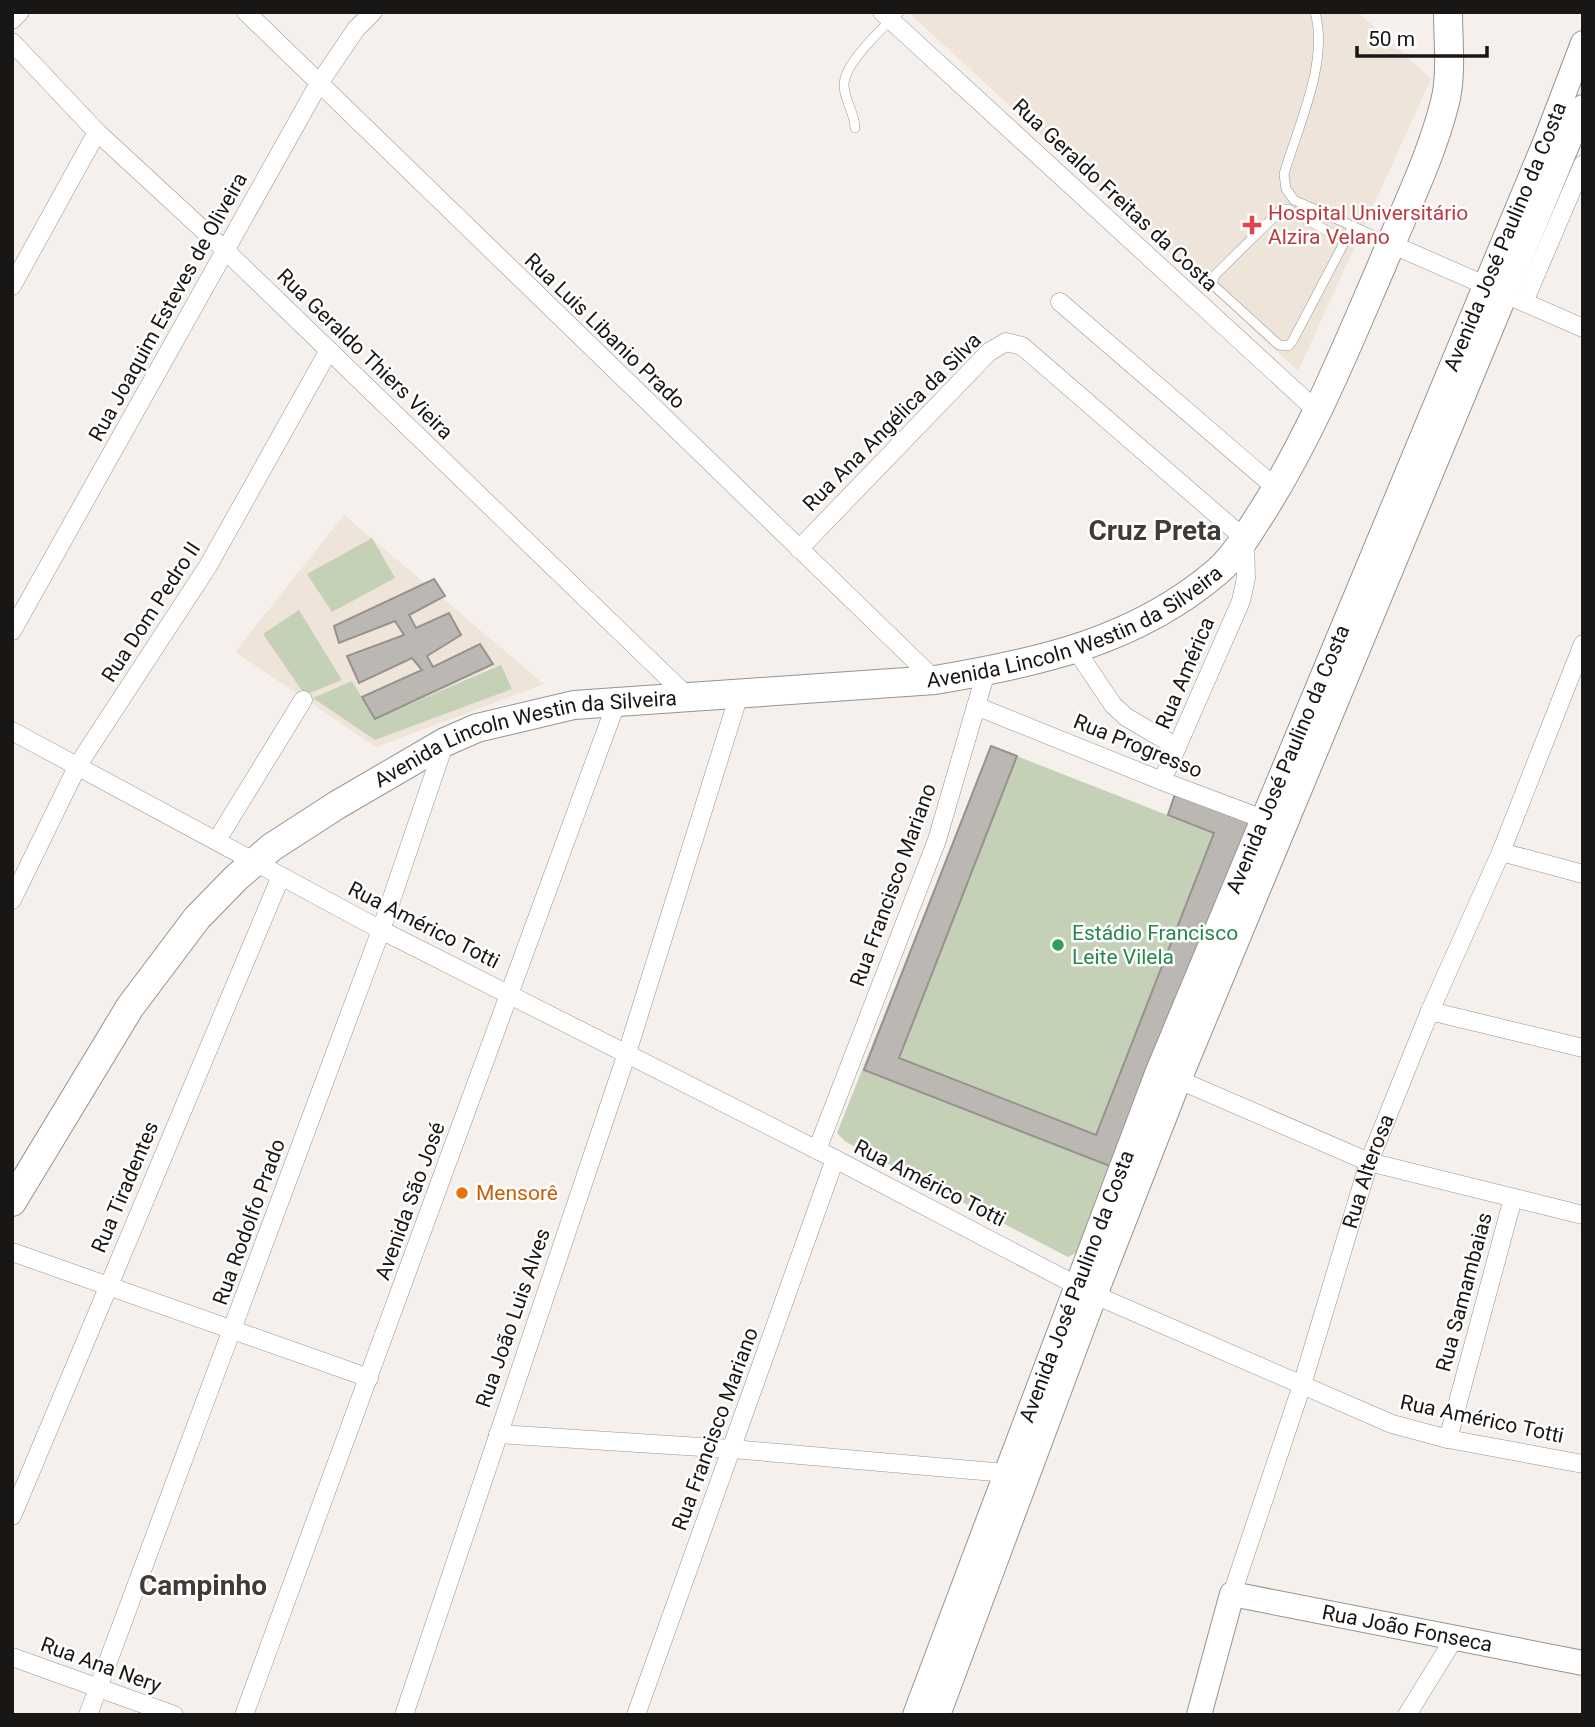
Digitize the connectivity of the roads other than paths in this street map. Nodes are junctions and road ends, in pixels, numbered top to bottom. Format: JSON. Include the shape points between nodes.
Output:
{"nodes":[{"id":1,"x":20,"y":12,"type":"edge"},
{"id":2,"x":246,"y":12,"type":"edge"},
{"id":3,"x":373,"y":12,"type":"edge"},
{"id":4,"x":1315,"y":12,"type":"edge"},
{"id":5,"x":1448,"y":12,"type":"edge"},
{"id":6,"x":891,"y":15,"type":"edge"},
{"id":7,"x":12,"y":20,"type":"edge"},
{"id":8,"x":12,"y":43,"type":"edge"},
{"id":9,"x":1583,"y":43,"type":"edge"},
{"id":10,"x":318,"y":85,"type":"junction"},
{"id":11,"x":1583,"y":107,"type":"edge"},
{"id":12,"x":855,"y":128,"type":"dead end"},
{"id":13,"x":97,"y":132,"type":"junction"},
{"id":14,"x":1569,"y":152,"type":"edge"},
{"id":15,"x":1353,"y":226,"type":"junction"},
{"id":16,"x":1345,"y":241,"type":"junction"},
{"id":17,"x":1391,"y":244,"type":"junction"},
{"id":18,"x":226,"y":251,"type":"junction"},
{"id":19,"x":12,"y":286,"type":"edge"},
{"id":20,"x":1504,"y":294,"type":"junction"},
{"id":21,"x":1060,"y":302,"type":"dead end"},
{"id":22,"x":1583,"y":328,"type":"edge"},
{"id":23,"x":329,"y":350,"type":"junction"},
{"id":24,"x":1317,"y":411,"type":"junction"},
{"id":25,"x":1277,"y":489,"type":"junction"},
{"id":26,"x":1245,"y":539,"type":"junction"},
{"id":27,"x":799,"y":549,"type":"junction"},
{"id":28,"x":12,"y":631,"type":"edge"},
{"id":29,"x":1583,"y":644,"type":"edge"},
{"id":30,"x":1076,"y":650,"type":"junction"},
{"id":31,"x":986,"y":672,"type":"junction"},
{"id":32,"x":935,"y":680,"type":"junction"},
{"id":33,"x":739,"y":695,"type":"junction"},
{"id":34,"x":688,"y":697,"type":"junction"},
{"id":35,"x":303,"y":700,"type":"dead end"},
{"id":36,"x":617,"y":701,"type":"junction"},
{"id":37,"x":976,"y":706,"type":"junction"},
{"id":38,"x":12,"y":731,"type":"edge"},
{"id":39,"x":444,"y":742,"type":"junction"},
{"id":40,"x":1177,"y":747,"type":"junction"},
{"id":41,"x":78,"y":765,"type":"junction"},
{"id":42,"x":1162,"y":781,"type":"junction"},
{"id":43,"x":1272,"y":822,"type":"junction"},
{"id":44,"x":217,"y":840,"type":"junction"},
{"id":45,"x":1501,"y":852,"type":"junction"},
{"id":46,"x":253,"y":862,"type":"junction"},
{"id":47,"x":1583,"y":874,"type":"edge"},
{"id":48,"x":281,"y":876,"type":"junction"},
{"id":49,"x":12,"y":900,"type":"edge"},
{"id":50,"x":381,"y":930,"type":"junction"},
{"id":51,"x":510,"y":995,"type":"junction"},
{"id":52,"x":1430,"y":1011,"type":"junction"},
{"id":53,"x":1583,"y":1048,"type":"edge"},
{"id":54,"x":627,"y":1053,"type":"junction"},
{"id":55,"x":1168,"y":1075,"type":"junction"},
{"id":56,"x":817,"y":1150,"type":"junction"},
{"id":57,"x":835,"y":1159,"type":"junction"},
{"id":58,"x":1369,"y":1162,"type":"junction"},
{"id":59,"x":1513,"y":1198,"type":"junction"},
{"id":60,"x":12,"y":1202,"type":"edge"},
{"id":61,"x":1583,"y":1215,"type":"edge"},
{"id":62,"x":12,"y":1252,"type":"edge"},
{"id":63,"x":109,"y":1284,"type":"junction"},
{"id":64,"x":1085,"y":1290,"type":"junction"},
{"id":65,"x":233,"y":1330,"type":"junction"},
{"id":66,"x":369,"y":1378,"type":"junction"},
{"id":67,"x":1302,"y":1385,"type":"junction"},
{"id":68,"x":498,"y":1434,"type":"junction"},
{"id":69,"x":1448,"y":1439,"type":"junction"},
{"id":70,"x":732,"y":1449,"type":"junction"},
{"id":71,"x":1583,"y":1464,"type":"edge"},
{"id":72,"x":1016,"y":1474,"type":"junction"},
{"id":73,"x":12,"y":1516,"type":"edge"},
{"id":74,"x":1232,"y":1594,"type":"junction"},
{"id":75,"x":1455,"y":1637,"type":"junction"},
{"id":76,"x":12,"y":1657,"type":"edge"},
{"id":77,"x":1583,"y":1663,"type":"edge"},
{"id":78,"x":98,"y":1688,"type":"junction"},
{"id":79,"x":89,"y":1715,"type":"edge"},
{"id":80,"x":174,"y":1715,"type":"edge"},
{"id":81,"x":244,"y":1715,"type":"edge"},
{"id":82,"x":404,"y":1715,"type":"edge"},
{"id":83,"x":636,"y":1715,"type":"edge"},
{"id":84,"x":915,"y":1715,"type":"edge"},
{"id":85,"x":938,"y":1715,"type":"edge"},
{"id":86,"x":1199,"y":1715,"type":"edge"},
{"id":87,"x":1407,"y":1715,"type":"edge"}],
"edges":[{"from":1,"to":7,"type":"street"},
{"from":2,"to":10,"type":"street","name":"Rua Luis Libanio Prado"},
{"from":3,"to":10,"type":"street","name":"Rua Joaquim Esteves de Oliveira"},
{"from":4,"to":15,"type":"lane","via":[[1320,42],[1316,70],[1284,174],[1286,189],[1293,200]]},
{"from":5,"to":17,"type":"main road","name":"Avenida Lincoln Westin da Silveira","via":[[1446,99]]},
{"from":6,"to":12,"type":"lane","via":[[845,76],[845,95]]},
{"from":6,"to":24,"type":"street","name":"Rua Geraldo Freitas da Costa"},
{"from":8,"to":13,"type":"street","name":"Rua Geraldo Thiers Vieira"},
{"from":9,"to":14,"type":"main road","name":"Avenida José Paulino da Costa"},
{"from":10,"to":18,"type":"street","name":"Rua Joaquim Esteves de Oliveira"},
{"from":10,"to":27,"type":"street","name":"Rua Luis Libanio Prado"},
{"from":11,"to":14,"type":"main road","name":"Avenida José Paulino da Costa"},
{"from":13,"to":18,"type":"street","name":"Rua Geraldo Thiers Vieira"},
{"from":13,"to":19,"type":"street"},
{"from":14,"to":20,"type":"main road","name":"Avenida José Paulino da Costa"},
{"from":14,"to":20,"type":"street"},
{"from":15,"to":16,"type":"lane"},
{"from":15,"to":17,"type":"lane"},
{"from":16,"to":16,"type":"lane","via":[[1288,345],[1279,345],[1212,284],[1215,275],[1282,209]]},
{"from":17,"to":20,"type":"street"},
{"from":17,"to":24,"type":"main road","name":"Avenida Lincoln Westin da Silveira"},
{"from":18,"to":23,"type":"street","name":"Rua Geraldo Thiers Vieira"},
{"from":18,"to":28,"type":"street","name":"Rua Joaquim Esteves de Oliveira"},
{"from":20,"to":22,"type":"street"},
{"from":20,"to":43,"type":"main road","name":"Avenida José Paulino da Costa"},
{"from":21,"to":25,"type":"street"},
{"from":23,"to":34,"type":"street","name":"Rua Geraldo Thiers Vieira"},
{"from":23,"to":41,"type":"street","name":"Rua Dom Pedro II","via":[[208,566]]},
{"from":24,"to":25,"type":"main road","name":"Avenida Lincoln Westin da Silveira"},
{"from":25,"to":26,"type":"main road","name":"Avenida Lincoln Westin da Silveira"},
{"from":26,"to":27,"type":"street","name":"Rua Ana Angélica da Silva","via":[[1034,355],[1006,342],[989,352]]},
{"from":26,"to":30,"type":"main road","name":"Avenida Lincoln Westin da Silveira","via":[[1219,570],[1178,600],[1113,637]]},
{"from":26,"to":40,"type":"street","name":"Rua América","via":[[1246,578],[1241,601]]},
{"from":27,"to":32,"type":"street","name":"Rua Luis Libanio Prado"},
{"from":29,"to":45,"type":"street","name":"Rua Alterosa"},
{"from":30,"to":31,"type":"main road","name":"Avenida Lincoln Westin da Silveira"},
{"from":30,"to":40,"type":"street","via":[[1113,705]]},
{"from":31,"to":32,"type":"main road","name":"Avenida Lincoln Westin da Silveira"},
{"from":31,"to":37,"type":"street","name":"Rua Francisco Mariano"},
{"from":32,"to":33,"type":"main road","name":"Avenida Lincoln Westin da Silveira"},
{"from":33,"to":34,"type":"main road","name":"Avenida Lincoln Westin da Silveira"},
{"from":33,"to":54,"type":"street","name":"Rua João Luis Alves"},
{"from":34,"to":36,"type":"main road","name":"Avenida Lincoln Westin da Silveira"},
{"from":35,"to":44,"type":"street"},
{"from":36,"to":39,"type":"main road","name":"Avenida Lincoln Westin da Silveira","via":[[533,712]]},
{"from":36,"to":51,"type":"street","name":"Avenida São José"},
{"from":37,"to":42,"type":"street","name":"Rua Progresso"},
{"from":37,"to":56,"type":"street","name":"Rua Francisco Mariano","via":[[916,900]]},
{"from":38,"to":41,"type":"street"},
{"from":39,"to":46,"type":"main road","name":"Avenida Lincoln Westin da Silveira","via":[[337,805]]},
{"from":39,"to":50,"type":"street","name":"Rua Rodolfo Prado"},
{"from":40,"to":42,"type":"street","name":"Rua América"},
{"from":41,"to":44,"type":"street"},
{"from":41,"to":49,"type":"street","name":"Rua Dom Pedro II"},
{"from":42,"to":43,"type":"street","name":"Rua Progresso"},
{"from":43,"to":55,"type":"main road","name":"Avenida José Paulino da Costa"},
{"from":44,"to":46,"type":"street","name":"Rua Américo Totti"},
{"from":45,"to":47,"type":"street"},
{"from":45,"to":52,"type":"street","name":"Rua Alterosa"},
{"from":46,"to":48,"type":"street","name":"Rua Américo Totti"},
{"from":46,"to":60,"type":"main road","name":"Avenida Lincoln Westin da Silveira","via":[[197,918],[130,1007]]},
{"from":48,"to":50,"type":"street","name":"Rua Américo Totti"},
{"from":48,"to":63,"type":"street","name":"Rua Tiradentes"},
{"from":50,"to":51,"type":"street","name":"Rua Américo Totti"},
{"from":50,"to":65,"type":"street","name":"Rua Rodolfo Prado"},
{"from":51,"to":54,"type":"street","name":"Rua Américo Totti"},
{"from":51,"to":66,"type":"street","name":"Avenida São José"},
{"from":52,"to":53,"type":"street"},
{"from":52,"to":58,"type":"street","name":"Rua Alterosa"},
{"from":54,"to":56,"type":"street","name":"Rua Américo Totti"},
{"from":54,"to":68,"type":"street","name":"Rua João Luis Alves"},
{"from":55,"to":58,"type":"street"},
{"from":55,"to":64,"type":"main road","name":"Avenida José Paulino da Costa"},
{"from":56,"to":57,"type":"street","name":"Rua Américo Totti"},
{"from":57,"to":64,"type":"street","name":"Rua Américo Totti"},
{"from":57,"to":70,"type":"street","name":"Rua Francisco Mariano"},
{"from":58,"to":59,"type":"street"},
{"from":58,"to":67,"type":"street","name":"Rua Alterosa"},
{"from":59,"to":61,"type":"street"},
{"from":59,"to":69,"type":"street","name":"Rua Samambaias"},
{"from":62,"to":63,"type":"street"},
{"from":63,"to":65,"type":"street"},
{"from":63,"to":73,"type":"street","name":"Rua Tiradentes"},
{"from":64,"to":67,"type":"street","name":"Rua Américo Totti"},
{"from":64,"to":72,"type":"main road","name":"Avenida José Paulino da Costa"},
{"from":65,"to":66,"type":"street"},
{"from":65,"to":78,"type":"street","name":"Rua Rodolfo Prado"},
{"from":66,"to":81,"type":"street","name":"Avenida São José"},
{"from":67,"to":69,"type":"street","name":"Rua Américo Totti","via":[[1392,1423]]},
{"from":67,"to":74,"type":"street","name":"Rua Alterosa"},
{"from":68,"to":70,"type":"street"},
{"from":68,"to":82,"type":"street","name":"Rua João Luis Alves"},
{"from":69,"to":71,"type":"street","name":"Rua Américo Totti"},
{"from":70,"to":72,"type":"street"},
{"from":70,"to":83,"type":"street","name":"Rua Francisco Mariano"},
{"from":72,"to":84,"type":"main road","name":"Avenida José Paulino da Costa"},
{"from":72,"to":85,"type":"main road","name":"Avenida José Paulino da Costa"},
{"from":74,"to":75,"type":"main road","name":"Rua João Fonseca"},
{"from":74,"to":86,"type":"main road","name":"Rua Alterosa"},
{"from":75,"to":77,"type":"main road","name":"Rua João Fonseca"},
{"from":75,"to":87,"type":"street"},
{"from":76,"to":78,"type":"street","name":"Rua Ana Nery"},
{"from":78,"to":79,"type":"street","name":"Rua Rodolfo Prado"},
{"from":78,"to":80,"type":"street","name":"Rua Ana Nery"}]}
